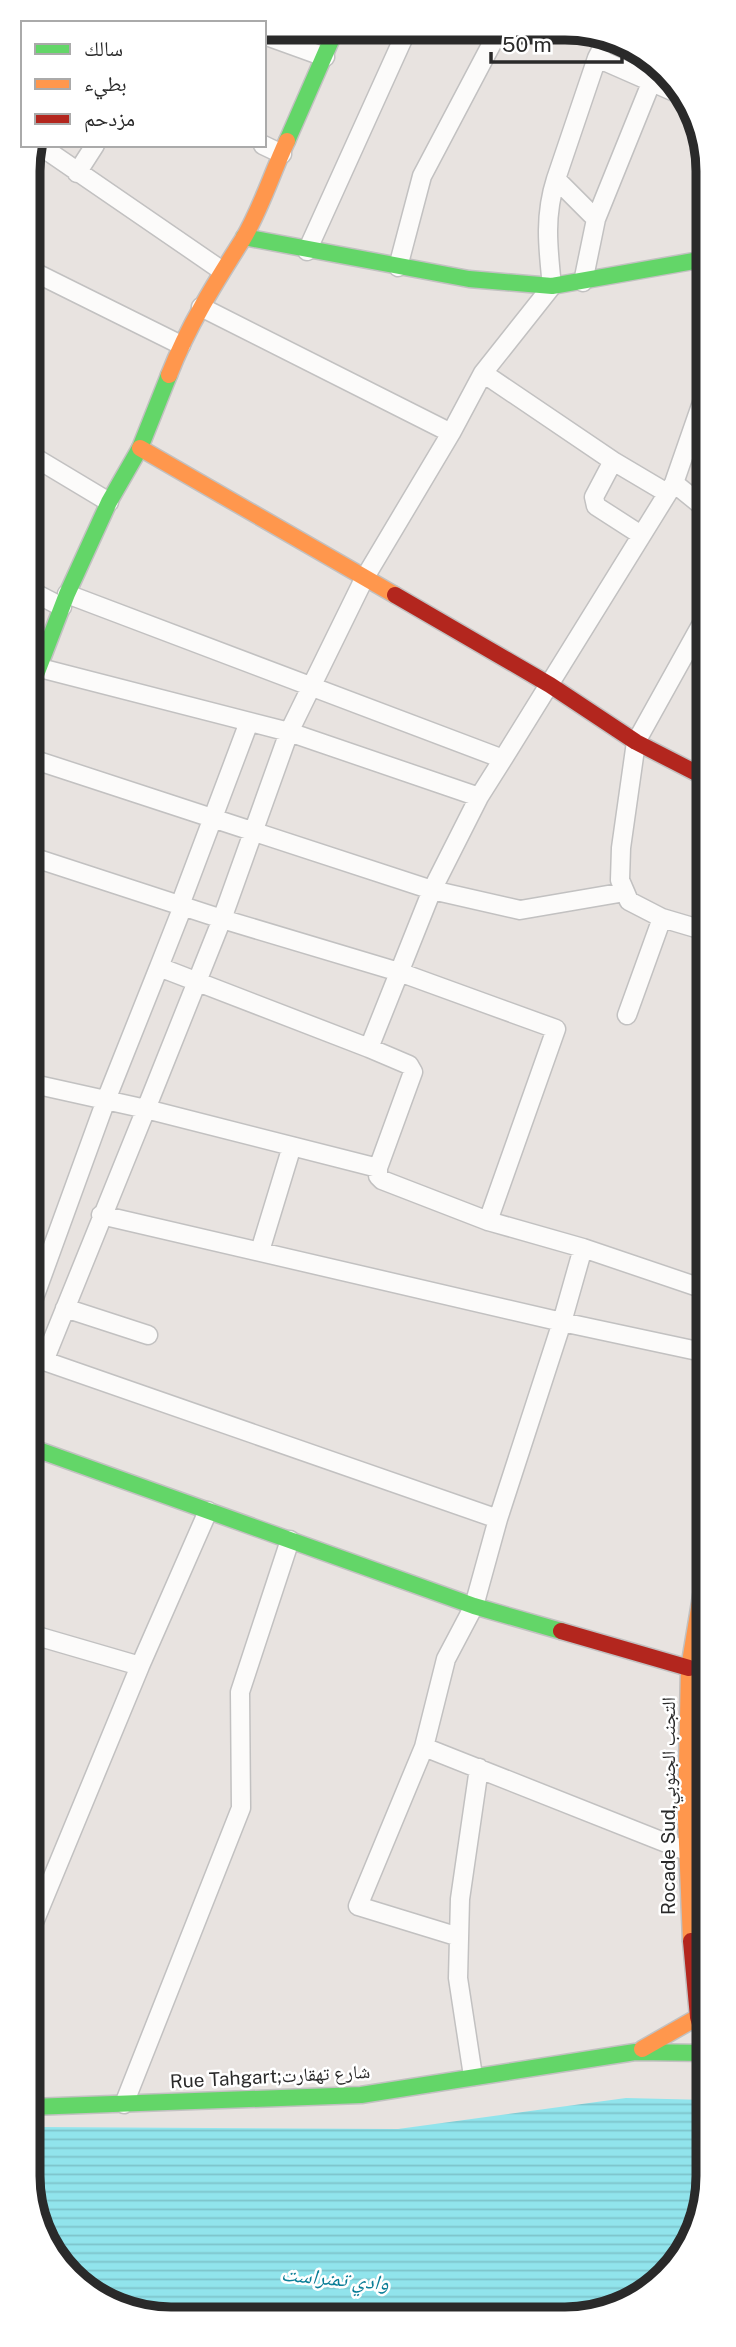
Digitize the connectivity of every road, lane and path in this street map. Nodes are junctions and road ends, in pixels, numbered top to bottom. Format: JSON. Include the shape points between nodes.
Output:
{"nodes":[{"id":1,"x":283,"y":40,"type":"edge"},
{"id":2,"x":332,"y":40,"type":"edge"},
{"id":3,"x":402,"y":40,"type":"edge"},
{"id":4,"x":494,"y":40,"type":"edge"},
{"id":5,"x":603,"y":46,"type":"edge"},
{"id":6,"x":325,"y":57,"type":"junction"},
{"id":7,"x":597,"y":58,"type":"junction"},
{"id":8,"x":651,"y":83,"type":"junction"},
{"id":9,"x":666,"y":89,"type":"edge"},
{"id":10,"x":266,"y":146,"type":"edge"},
{"id":11,"x":94,"y":147,"type":"edge"},
{"id":12,"x":42,"y":149,"type":"edge"},
{"id":13,"x":282,"y":154,"type":"junction"},
{"id":14,"x":77,"y":173,"type":"junction"},
{"id":15,"x":556,"y":179,"type":"junction"},
{"id":16,"x":596,"y":219,"type":"junction"},
{"id":17,"x":244,"y":237,"type":"junction"},
{"id":18,"x":307,"y":251,"type":"junction"},
{"id":19,"x":696,"y":261,"type":"edge"},
{"id":20,"x":398,"y":267,"type":"junction"},
{"id":21,"x":221,"y":270,"type":"junction"},
{"id":22,"x":41,"y":275,"type":"edge"},
{"id":23,"x":583,"y":282,"type":"junction"},
{"id":24,"x":552,"y":286,"type":"junction"},
{"id":25,"x":201,"y":307,"type":"junction"},
{"id":26,"x":181,"y":345,"type":"junction"},
{"id":27,"x":483,"y":373,"type":"junction"},
{"id":28,"x":696,"y":428,"type":"edge"},
{"id":29,"x":451,"y":433,"type":"junction"},
{"id":30,"x":140,"y":448,"type":"junction"},
{"id":31,"x":41,"y":461,"type":"edge"},
{"id":32,"x":612,"y":461,"type":"junction"},
{"id":33,"x":670,"y":488,"type":"junction"},
{"id":34,"x":110,"y":502,"type":"junction"},
{"id":35,"x":696,"y":503,"type":"edge"},
{"id":36,"x":641,"y":535,"type":"junction"},
{"id":37,"x":364,"y":579,"type":"junction"},
{"id":38,"x":41,"y":594,"type":"edge"},
{"id":39,"x":65,"y":601,"type":"junction"},
{"id":40,"x":696,"y":634,"type":"edge"},
{"id":41,"x":41,"y":666,"type":"edge"},
{"id":42,"x":40,"y":668,"type":"edge"},
{"id":43,"x":310,"y":684,"type":"junction"},
{"id":44,"x":550,"y":685,"type":"junction"},
{"id":45,"x":249,"y":722,"type":"junction"},
{"id":46,"x":289,"y":732,"type":"junction"},
{"id":47,"x":636,"y":742,"type":"junction"},
{"id":48,"x":503,"y":759,"type":"junction"},
{"id":49,"x":41,"y":762,"type":"edge"},
{"id":50,"x":696,"y":774,"type":"edge"},
{"id":51,"x":480,"y":797,"type":"junction"},
{"id":52,"x":212,"y":818,"type":"junction"},
{"id":53,"x":255,"y":834,"type":"junction"},
{"id":54,"x":41,"y":860,"type":"edge"},
{"id":55,"x":432,"y":890,"type":"junction"},
{"id":56,"x":625,"y":892,"type":"junction"},
{"id":57,"x":182,"y":906,"type":"junction"},
{"id":58,"x":663,"y":918,"type":"junction"},
{"id":59,"x":222,"y":919,"type":"junction"},
{"id":60,"x":696,"y":928,"type":"edge"},
{"id":61,"x":159,"y":967,"type":"junction"},
{"id":62,"x":399,"y":971,"type":"junction"},
{"id":63,"x":198,"y":981,"type":"junction"},
{"id":64,"x":627,"y":1015,"type":"dead end"},
{"id":65,"x":369,"y":1048,"type":"junction"},
{"id":66,"x":41,"y":1086,"type":"edge"},
{"id":67,"x":106,"y":1100,"type":"junction"},
{"id":68,"x":146,"y":1109,"type":"junction"},
{"id":69,"x":292,"y":1146,"type":"junction"},
{"id":70,"x":378,"y":1168,"type":"junction"},
{"id":71,"x":101,"y":1215,"type":"junction"},
{"id":72,"x":488,"y":1221,"type":"junction"},
{"id":73,"x":583,"y":1248,"type":"junction"},
{"id":74,"x":260,"y":1251,"type":"junction"},
{"id":75,"x":40,"y":1280,"type":"edge"},
{"id":76,"x":695,"y":1286,"type":"edge"},
{"id":77,"x":65,"y":1308,"type":"junction"},
{"id":78,"x":562,"y":1322,"type":"junction"},
{"id":79,"x":148,"y":1335,"type":"dead end"},
{"id":80,"x":695,"y":1351,"type":"edge"},
{"id":81,"x":40,"y":1352,"type":"edge"},
{"id":82,"x":40,"y":1359,"type":"edge"},
{"id":83,"x":40,"y":1456,"type":"edge"},
{"id":84,"x":208,"y":1511,"type":"junction"},
{"id":85,"x":498,"y":1519,"type":"junction"},
{"id":86,"x":290,"y":1540,"type":"junction"},
{"id":87,"x":474,"y":1606,"type":"junction"},
{"id":88,"x":695,"y":1630,"type":"edge"},
{"id":89,"x":40,"y":1637,"type":"edge"},
{"id":90,"x":140,"y":1666,"type":"junction"},
{"id":91,"x":689,"y":1668,"type":"junction"},
{"id":92,"x":424,"y":1747,"type":"junction"},
{"id":93,"x":479,"y":1768,"type":"junction"},
{"id":94,"x":686,"y":1819,"type":"junction"},
{"id":95,"x":695,"y":1822,"type":"edge"},
{"id":96,"x":689,"y":1852,"type":"junction"},
{"id":97,"x":40,"y":1907,"type":"edge"},
{"id":98,"x":459,"y":1937,"type":"junction"},
{"id":99,"x":692,"y":1976,"type":"junction"},
{"id":100,"x":695,"y":1977,"type":"edge"},
{"id":101,"x":695,"y":1988,"type":"edge"},
{"id":102,"x":695,"y":2021,"type":"edge"},
{"id":103,"x":635,"y":2052,"type":"junction"},
{"id":104,"x":695,"y":2052,"type":"edge"},
{"id":105,"x":473,"y":2076,"type":"junction"},
{"id":106,"x":124,"y":2104,"type":"junction"},
{"id":107,"x":40,"y":2108,"type":"edge"}],
"edges":[{"from":1,"to":6,"type":"street"},
{"from":2,"to":6,"type":"street"},
{"from":3,"to":18,"type":"street"},
{"from":4,"to":20,"type":"street","via":[[422,176]]},
{"from":5,"to":7,"type":"street"},
{"from":6,"to":13,"type":"street"},
{"from":7,"to":8,"type":"street"},
{"from":7,"to":15,"type":"street"},
{"from":8,"to":9,"type":"street"},
{"from":8,"to":16,"type":"street"},
{"from":10,"to":13,"type":"street"},
{"from":11,"to":14,"type":"street"},
{"from":12,"to":14,"type":"street"},
{"from":13,"to":17,"type":"street"},
{"from":14,"to":21,"type":"street"},
{"from":15,"to":16,"type":"street"},
{"from":15,"to":24,"type":"street","via":[[546,230]]},
{"from":16,"to":23,"type":"street"},
{"from":17,"to":18,"type":"street"},
{"from":17,"to":21,"type":"street"},
{"from":18,"to":20,"type":"street"},
{"from":19,"to":23,"type":"street"},
{"from":20,"to":24,"type":"street"},
{"from":21,"to":25,"type":"street"},
{"from":22,"to":26,"type":"street"},
{"from":23,"to":24,"type":"street"},
{"from":24,"to":27,"type":"street"},
{"from":25,"to":26,"type":"street"},
{"from":25,"to":29,"type":"street"},
{"from":26,"to":30,"type":"street"},
{"from":27,"to":29,"type":"street"},
{"from":27,"to":32,"type":"street"},
{"from":28,"to":33,"type":"street"},
{"from":29,"to":37,"type":"street"},
{"from":30,"to":34,"type":"street"},
{"from":30,"to":37,"type":"street"},
{"from":31,"to":34,"type":"street"},
{"from":32,"to":33,"type":"street"},
{"from":32,"to":36,"type":"street","via":[[594,497],[596,506]]},
{"from":33,"to":35,"type":"street"},
{"from":33,"to":36,"type":"street"},
{"from":34,"to":39,"type":"street"},
{"from":36,"to":44,"type":"street"},
{"from":37,"to":43,"type":"street"},
{"from":37,"to":44,"type":"street"},
{"from":38,"to":39,"type":"street"},
{"from":39,"to":41,"type":"street"},
{"from":39,"to":43,"type":"street"},
{"from":40,"to":47,"type":"street"},
{"from":42,"to":45,"type":"street"},
{"from":43,"to":46,"type":"street"},
{"from":43,"to":48,"type":"street"},
{"from":44,"to":47,"type":"street"},
{"from":44,"to":48,"type":"street"},
{"from":45,"to":46,"type":"street"},
{"from":45,"to":52,"type":"street"},
{"from":46,"to":51,"type":"street"},
{"from":46,"to":53,"type":"street"},
{"from":47,"to":50,"type":"street"},
{"from":47,"to":56,"type":"street","via":[[621,848],[620,880]]},
{"from":48,"to":51,"type":"street"},
{"from":49,"to":52,"type":"street"},
{"from":51,"to":55,"type":"street"},
{"from":52,"to":53,"type":"street"},
{"from":52,"to":57,"type":"street"},
{"from":53,"to":55,"type":"street"},
{"from":53,"to":59,"type":"street"},
{"from":54,"to":57,"type":"street"},
{"from":55,"to":56,"type":"street","via":[[520,910]]},
{"from":55,"to":62,"type":"street"},
{"from":56,"to":58,"type":"street","via":[[629,901]]},
{"from":57,"to":59,"type":"street"},
{"from":57,"to":61,"type":"street"},
{"from":58,"to":60,"type":"street"},
{"from":58,"to":64,"type":"street"},
{"from":59,"to":62,"type":"street"},
{"from":59,"to":63,"type":"street"},
{"from":61,"to":63,"type":"street"},
{"from":61,"to":67,"type":"street"},
{"from":62,"to":65,"type":"street"},
{"from":62,"to":72,"type":"street","via":[[556,1028]]},
{"from":63,"to":65,"type":"street"},
{"from":63,"to":68,"type":"street"},
{"from":65,"to":70,"type":"street","via":[[409,1066],[412,1072]]},
{"from":66,"to":67,"type":"street"},
{"from":67,"to":68,"type":"street"},
{"from":67,"to":75,"type":"street"},
{"from":68,"to":69,"type":"street"},
{"from":68,"to":71,"type":"street"},
{"from":69,"to":70,"type":"street"},
{"from":69,"to":74,"type":"street"},
{"from":70,"to":72,"type":"street","via":[[382,1180]]},
{"from":71,"to":74,"type":"street"},
{"from":71,"to":77,"type":"street"},
{"from":72,"to":73,"type":"street"},
{"from":73,"to":76,"type":"street"},
{"from":73,"to":78,"type":"street"},
{"from":74,"to":78,"type":"street"},
{"from":77,"to":79,"type":"street"},
{"from":77,"to":81,"type":"street"},
{"from":78,"to":80,"type":"street"},
{"from":78,"to":85,"type":"street"},
{"from":82,"to":85,"type":"street"},
{"from":83,"to":84,"type":"street"},
{"from":84,"to":86,"type":"street"},
{"from":84,"to":90,"type":"street"},
{"from":85,"to":87,"type":"street"},
{"from":86,"to":87,"type":"street"},
{"from":86,"to":106,"type":"street","via":[[240,1692],[241,1808]]},
{"from":87,"to":91,"type":"street"},
{"from":87,"to":92,"type":"street","via":[[446,1659]]},
{"from":88,"to":91,"type":"street","name":"Rocade Sud,التجنب الجنوبي"},
{"from":89,"to":90,"type":"street"},
{"from":90,"to":97,"type":"street"},
{"from":91,"to":94,"type":"street","name":"Rocade Sud,التجنب الجنوبي"},
{"from":92,"to":93,"type":"street"},
{"from":92,"to":98,"type":"street","via":[[358,1906]]},
{"from":93,"to":96,"type":"street"},
{"from":93,"to":98,"type":"street"},
{"from":94,"to":95,"type":"street"},
{"from":94,"to":96,"type":"street","name":"Rocade Sud,التجنب الجنوبي"},
{"from":96,"to":99,"type":"street","name":"Rocade Sud,التجنب الجنوبي"},
{"from":98,"to":105,"type":"street","via":[[458,1978]]},
{"from":99,"to":100,"type":"street"},
{"from":99,"to":101,"type":"street","name":"Rocade Sud,التجنب الجنوبي"},
{"from":102,"to":103,"type":"street","name":"Rue Tahgart;شارع تهقارت"},
{"from":103,"to":104,"type":"street","name":"Rue Tahgart;شارع تهقارت"},
{"from":103,"to":105,"type":"street","name":"Rue Tahgart;شارع تهقارت"},
{"from":105,"to":106,"type":"street","name":"Rue Tahgart;شارع تهقارت","via":[[361,2095]]},
{"from":106,"to":107,"type":"street","name":"Rue Tahgart;شارع تهقارت"}]}
